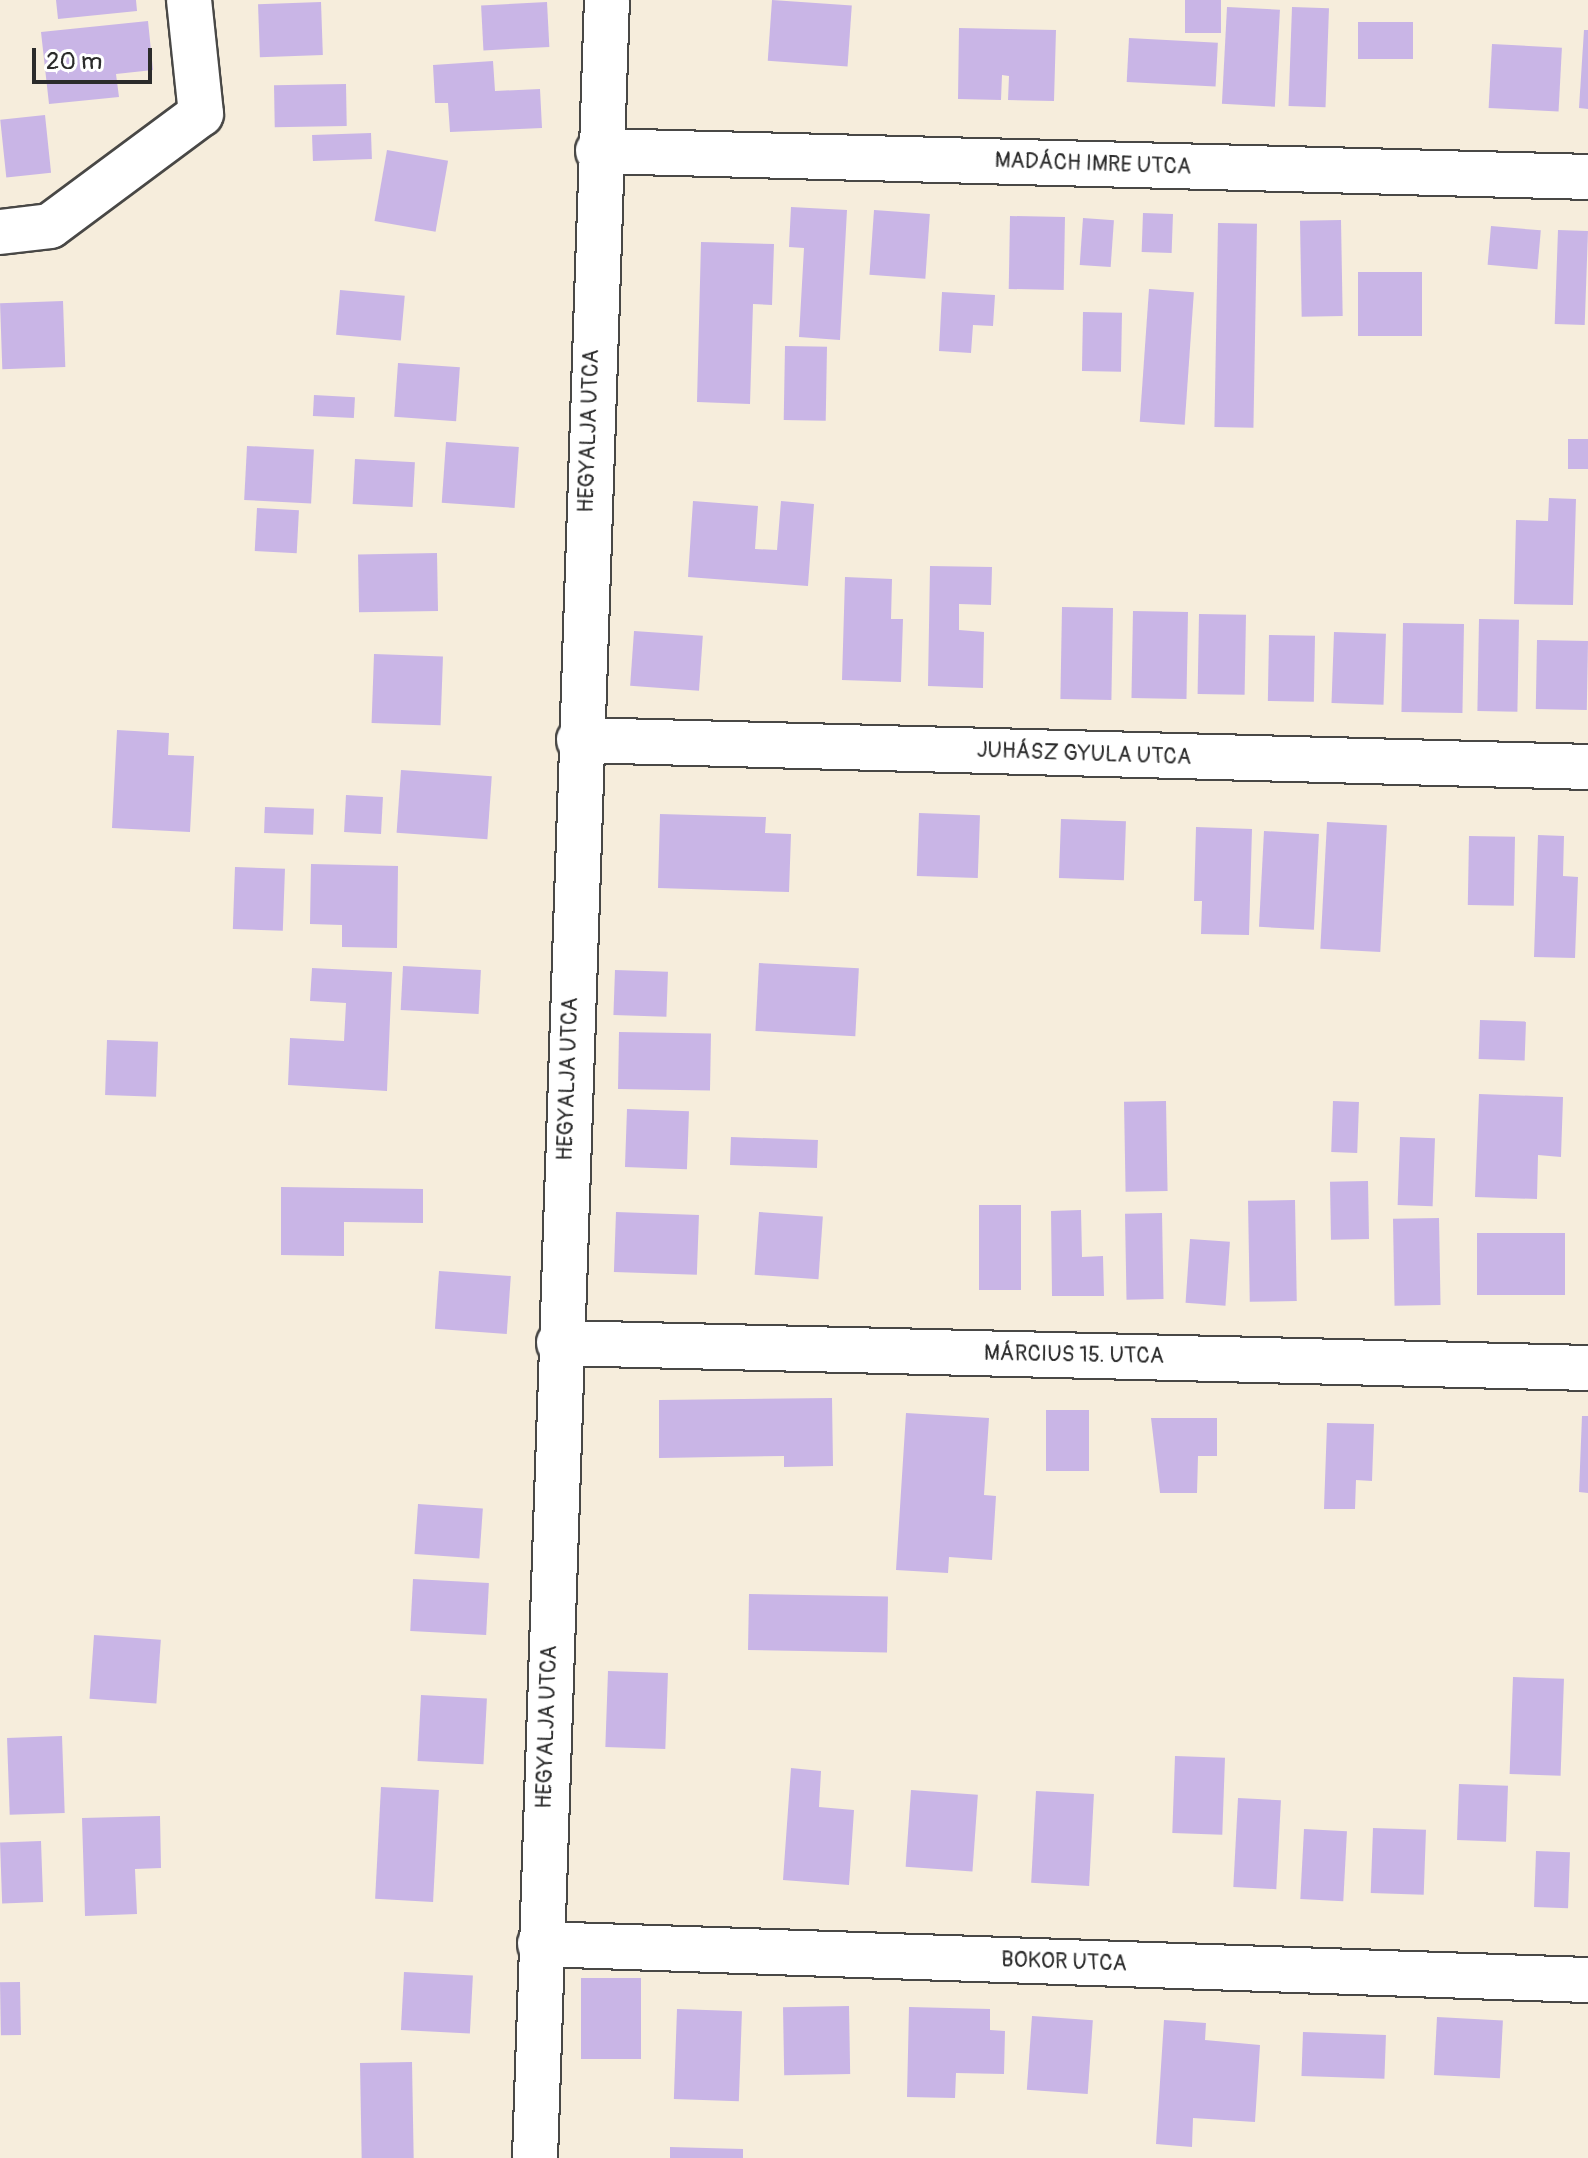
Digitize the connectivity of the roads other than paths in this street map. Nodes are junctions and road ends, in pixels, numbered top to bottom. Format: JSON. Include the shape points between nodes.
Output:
{"nodes":[{"id":1,"x":189,"y":0,"type":"edge"},
{"id":2,"x":607,"y":0,"type":"edge"},
{"id":3,"x":598,"y":151,"type":"junction"},
{"id":4,"x":1588,"y":177,"type":"edge"},
{"id":5,"x":0,"y":232,"type":"edge"},
{"id":6,"x":579,"y":740,"type":"junction"},
{"id":7,"x":1588,"y":767,"type":"edge"},
{"id":8,"x":559,"y":1343,"type":"junction"},
{"id":9,"x":1588,"y":1368,"type":"edge"},
{"id":10,"x":540,"y":1944,"type":"junction"},
{"id":11,"x":1588,"y":1980,"type":"edge"},
{"id":12,"x":535,"y":2158,"type":"edge"}],
"edges":[{"from":1,"to":5,"type":"street","via":[[201,114],[50,226]]},
{"from":2,"to":3,"type":"street","name":"HEGYALJA UTCA"},
{"from":3,"to":4,"type":"street","name":"MADÁCH IMRE UTCA"},
{"from":3,"to":6,"type":"street","name":"HEGYALJA UTCA"},
{"from":6,"to":7,"type":"street","name":"JUHÁSZ GYULA UTCA"},
{"from":6,"to":8,"type":"street","name":"HEGYALJA UTCA"},
{"from":8,"to":9,"type":"street","name":"MÁRCIUS 15. UTCA"},
{"from":8,"to":10,"type":"street","name":"HEGYALJA UTCA"},
{"from":10,"to":11,"type":"street","name":"BOKOR UTCA"},
{"from":10,"to":12,"type":"street","name":"HEGYALJA UTCA"}]}
